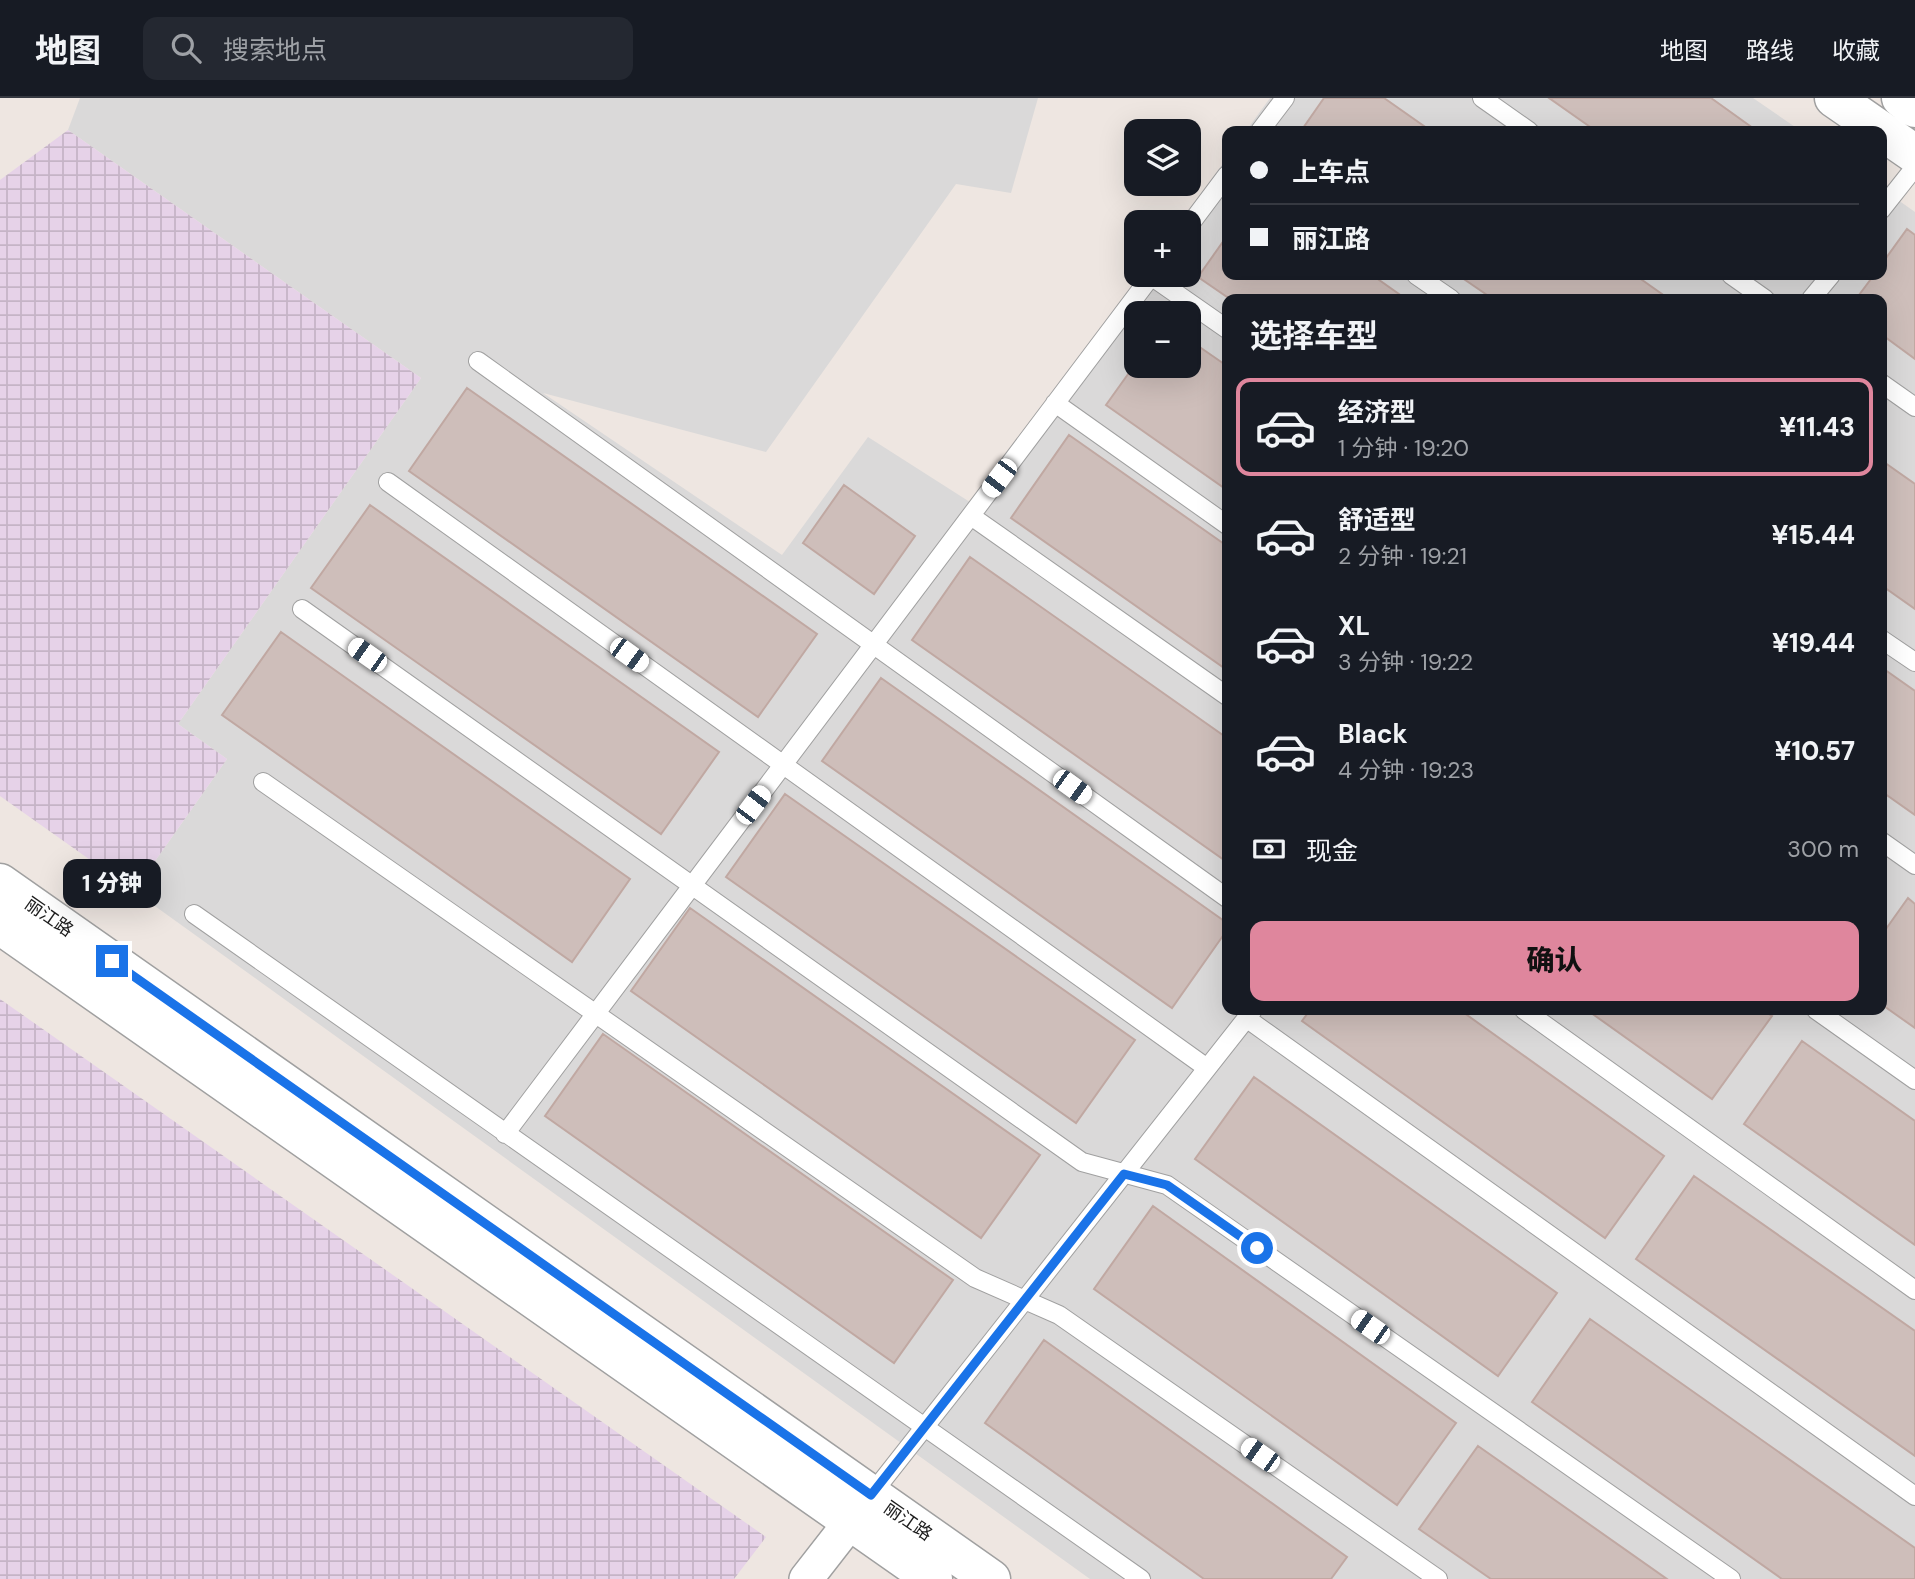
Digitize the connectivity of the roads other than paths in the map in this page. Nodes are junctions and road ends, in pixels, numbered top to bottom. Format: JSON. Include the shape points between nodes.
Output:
{"nodes":[{"id":1,"x":1285,"y":98,"type":"edge"},
{"id":2,"x":1482,"y":98,"type":"edge"},
{"id":3,"x":1834,"y":98,"type":"edge"},
{"id":4,"x":1901,"y":98,"type":"edge"},
{"id":5,"x":1915,"y":108,"type":"edge"},
{"id":6,"x":1264,"y":126,"type":"edge"},
{"id":7,"x":1522,"y":126,"type":"edge"},
{"id":8,"x":1874,"y":126,"type":"edge"},
{"id":9,"x":1887,"y":135,"type":"edge"},
{"id":10,"x":1915,"y":154,"type":"edge"},
{"id":11,"x":1915,"y":167,"type":"edge"},
{"id":12,"x":1222,"y":182,"type":"edge"},
{"id":13,"x":1887,"y":202,"type":"edge"},
{"id":14,"x":1201,"y":210,"type":"edge"},
{"id":15,"x":1423,"y":280,"type":"edge"},
{"id":16,"x":1738,"y":280,"type":"edge"},
{"id":17,"x":1826,"y":280,"type":"edge"},
{"id":18,"x":1143,"y":287,"type":"edge"},
{"id":19,"x":1169,"y":287,"type":"edge"},
{"id":20,"x":1444,"y":294,"type":"edge"},
{"id":21,"x":1758,"y":294,"type":"edge"},
{"id":22,"x":1815,"y":294,"type":"edge"},
{"id":23,"x":1222,"y":325,"type":"edge"},
{"id":24,"x":478,"y":361,"type":"dead end"},
{"id":25,"x":1887,"y":387,"type":"edge"},
{"id":26,"x":1055,"y":403,"type":"junction"},
{"id":27,"x":1915,"y":407,"type":"edge"},
{"id":28,"x":388,"y":482,"type":"dead end"},
{"id":29,"x":971,"y":516,"type":"junction"},
{"id":30,"x":1222,"y":521,"type":"edge"},
{"id":31,"x":302,"y":609,"type":"dead end"},
{"id":32,"x":1887,"y":643,"type":"edge"},
{"id":33,"x":874,"y":645,"type":"junction"},
{"id":34,"x":1915,"y":663,"type":"edge"},
{"id":35,"x":1222,"y":692,"type":"edge"},
{"id":36,"x":783,"y":765,"type":"junction"},
{"id":37,"x":263,"y":782,"type":"dead end"},
{"id":38,"x":1887,"y":845,"type":"edge"},
{"id":39,"x":1915,"y":865,"type":"edge"},
{"id":40,"x":0,"y":883,"type":"edge"},
{"id":41,"x":692,"y":886,"type":"junction"},
{"id":42,"x":1222,"y":894,"type":"edge"},
{"id":43,"x":194,"y":914,"type":"dead end"},
{"id":44,"x":0,"y":925,"type":"edge"},
{"id":45,"x":596,"y":1014,"type":"junction"},
{"id":46,"x":1249,"y":1015,"type":"edge"},
{"id":47,"x":1251,"y":1015,"type":"edge"},
{"id":48,"x":1531,"y":1015,"type":"edge"},
{"id":49,"x":1823,"y":1015,"type":"edge"},
{"id":50,"x":1206,"y":1068,"type":"junction"},
{"id":51,"x":1915,"y":1080,"type":"edge"},
{"id":52,"x":505,"y":1134,"type":"junction"},
{"id":53,"x":1124,"y":1174,"type":"junction"},
{"id":54,"x":1915,"y":1290,"type":"edge"},
{"id":55,"x":1024,"y":1300,"type":"junction"},
{"id":56,"x":924,"y":1427,"type":"junction"},
{"id":57,"x":1915,"y":1496,"type":"edge"},
{"id":58,"x":861,"y":1508,"type":"junction"},
{"id":59,"x":806,"y":1579,"type":"edge"},
{"id":60,"x":933,"y":1579,"type":"edge"},
{"id":61,"x":991,"y":1579,"type":"edge"},
{"id":62,"x":1141,"y":1579,"type":"edge"},
{"id":63,"x":1438,"y":1579,"type":"edge"},
{"id":64,"x":1731,"y":1579,"type":"edge"}],
"edges":[{"from":1,"to":6,"type":"lane"},
{"from":2,"to":7,"type":"lane"},
{"from":3,"to":8,"type":"street"},
{"from":4,"to":5,"type":"street"},
{"from":9,"to":10,"type":"street"},
{"from":11,"to":13,"type":"lane"},
{"from":12,"to":14,"type":"lane"},
{"from":15,"to":20,"type":"lane"},
{"from":16,"to":21,"type":"lane"},
{"from":17,"to":22,"type":"lane"},
{"from":18,"to":26,"type":"lane"},
{"from":19,"to":23,"type":"lane"},
{"from":24,"to":33,"type":"lane"},
{"from":25,"to":27,"type":"lane"},
{"from":26,"to":29,"type":"lane"},
{"from":26,"to":30,"type":"lane"},
{"from":28,"to":36,"type":"lane"},
{"from":29,"to":33,"type":"lane"},
{"from":29,"to":35,"type":"lane"},
{"from":31,"to":41,"type":"lane"},
{"from":32,"to":34,"type":"lane"},
{"from":33,"to":36,"type":"lane"},
{"from":33,"to":42,"type":"lane"},
{"from":36,"to":41,"type":"lane"},
{"from":36,"to":50,"type":"lane"},
{"from":37,"to":45,"type":"lane"},
{"from":38,"to":39,"type":"lane"},
{"from":40,"to":58,"type":"street","name":"丽江路"},
{"from":41,"to":45,"type":"lane"},
{"from":41,"to":53,"type":"lane","via":[[1082,1163]]},
{"from":43,"to":52,"type":"lane"},
{"from":44,"to":58,"type":"street","name":"丽江路"},
{"from":45,"to":52,"type":"lane"},
{"from":45,"to":55,"type":"lane","via":[[975,1278]]},
{"from":46,"to":50,"type":"lane"},
{"from":47,"to":57,"type":"lane"},
{"from":48,"to":54,"type":"lane"},
{"from":49,"to":51,"type":"lane"},
{"from":50,"to":53,"type":"lane"},
{"from":52,"to":56,"type":"lane"},
{"from":53,"to":55,"type":"lane"},
{"from":53,"to":64,"type":"lane","via":[[1167,1185]]},
{"from":55,"to":56,"type":"lane"},
{"from":55,"to":63,"type":"lane","via":[[1059,1315]]},
{"from":56,"to":58,"type":"lane"},
{"from":56,"to":62,"type":"lane"},
{"from":58,"to":59,"type":"street"},
{"from":58,"to":60,"type":"street","name":"丽江路"},
{"from":58,"to":61,"type":"street","name":"丽江路"}]}
